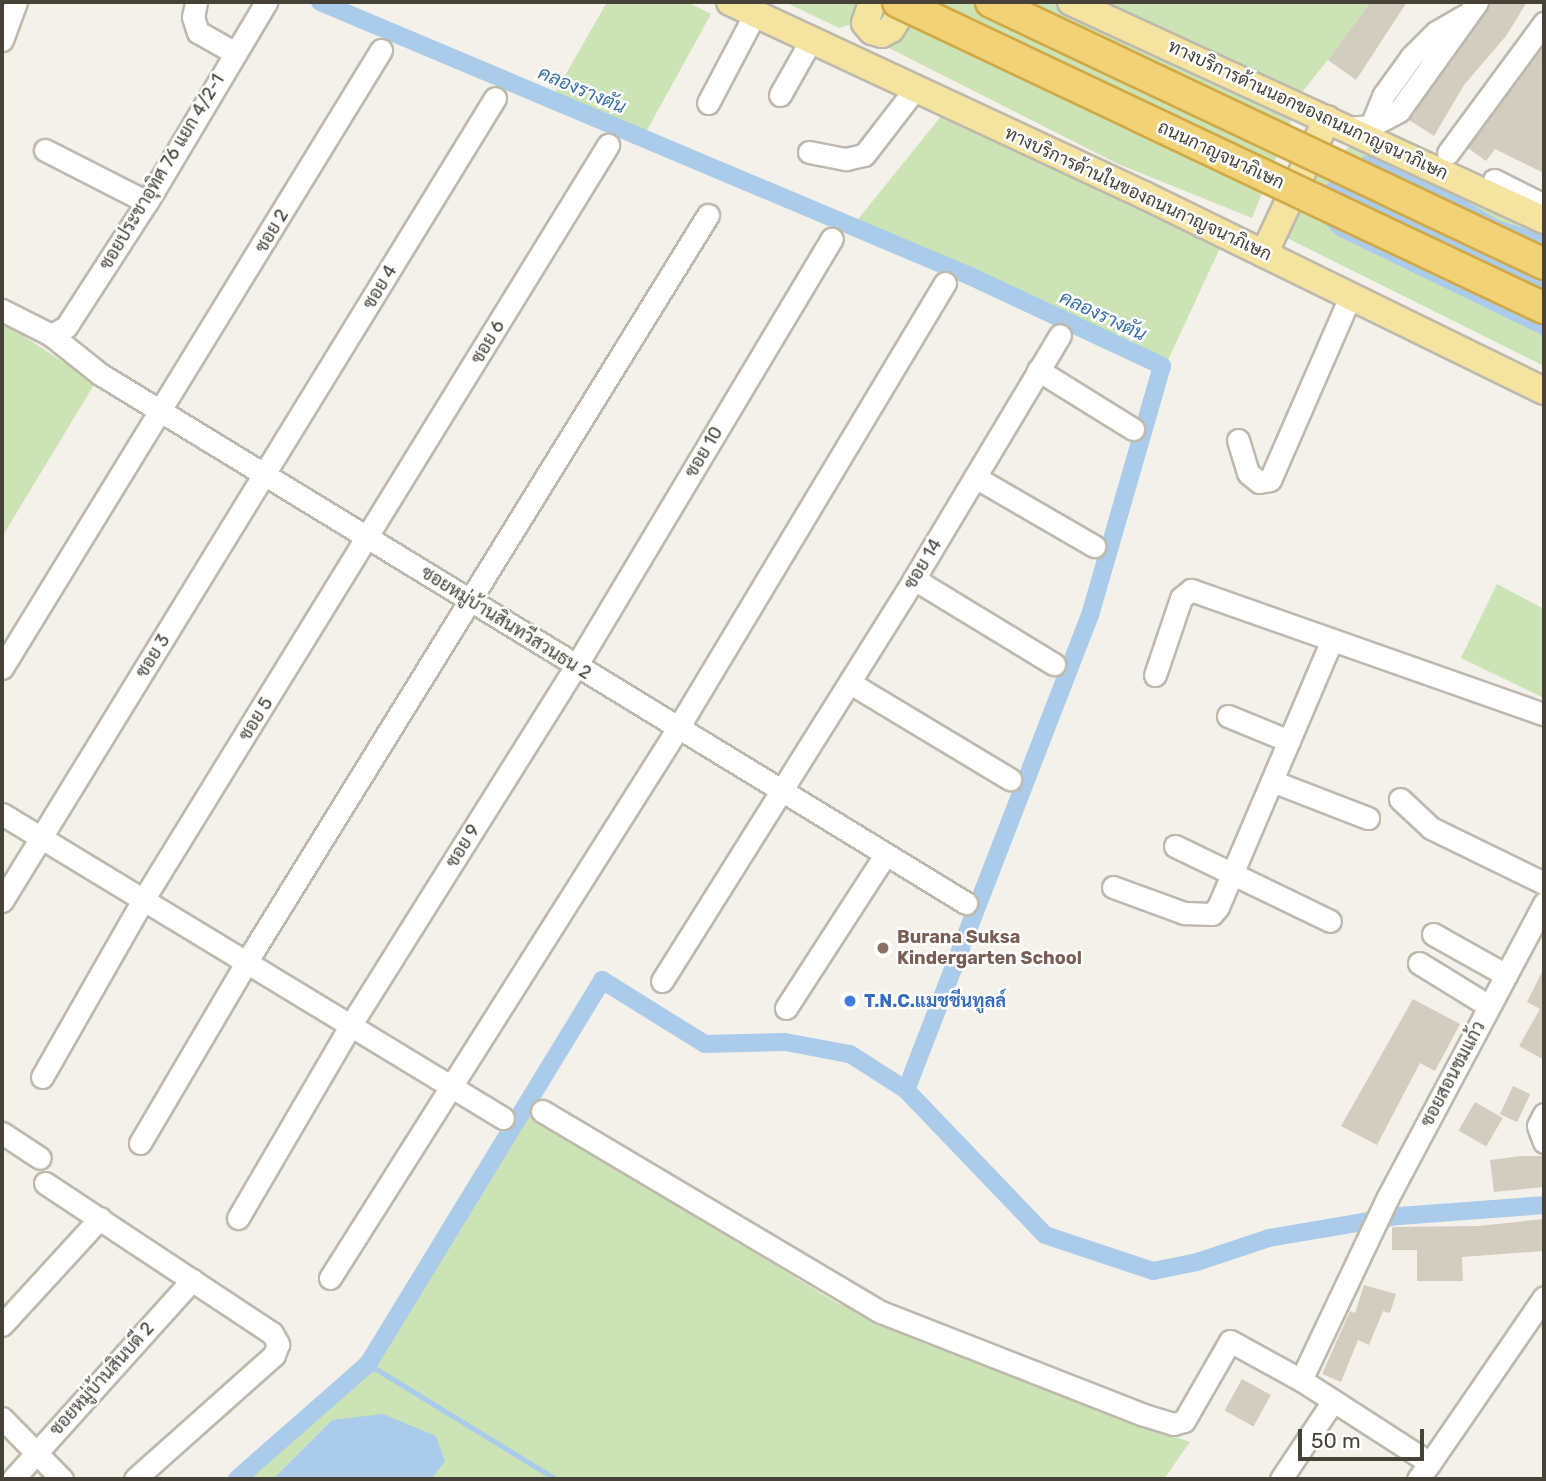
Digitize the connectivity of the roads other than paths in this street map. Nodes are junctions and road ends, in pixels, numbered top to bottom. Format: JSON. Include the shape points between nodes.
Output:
{"nodes":[{"id":1,"x":16,"y":2,"type":"edge"},
{"id":2,"x":196,"y":2,"type":"edge"},
{"id":3,"x":266,"y":2,"type":"edge"},
{"id":4,"x":730,"y":2,"type":"edge"},
{"id":5,"x":872,"y":2,"type":"edge"},
{"id":6,"x":898,"y":2,"type":"edge"},
{"id":7,"x":908,"y":2,"type":"edge"},
{"id":8,"x":991,"y":2,"type":"edge"},
{"id":9,"x":1072,"y":2,"type":"edge"},
{"id":10,"x":1472,"y":8,"type":"edge"},
{"id":11,"x":755,"y":14,"type":"junction"},
{"id":12,"x":1544,"y":23,"type":"edge"},
{"id":13,"x":870,"y":30,"type":"junction"},
{"id":14,"x":2,"y":40,"type":"edge"},
{"id":15,"x":811,"y":40,"type":"junction"},
{"id":16,"x":381,"y":50,"type":"dead end"},
{"id":17,"x":235,"y":52,"type":"junction"},
{"id":18,"x":852,"y":59,"type":"junction"},
{"id":19,"x":915,"y":89,"type":"junction"},
{"id":20,"x":780,"y":95,"type":"dead end"},
{"id":21,"x":495,"y":98,"type":"dead end"},
{"id":22,"x":708,"y":103,"type":"dead end"},
{"id":23,"x":1348,"y":124,"type":"junction"},
{"id":24,"x":608,"y":145,"type":"dead end"},
{"id":25,"x":45,"y":150,"type":"dead end"},
{"id":26,"x":809,"y":152,"type":"dead end"},
{"id":27,"x":1448,"y":153,"type":"dead end"},
{"id":28,"x":1494,"y":180,"type":"dead end"},
{"id":29,"x":147,"y":202,"type":"junction"},
{"id":30,"x":1544,"y":205,"type":"edge"},
{"id":31,"x":708,"y":215,"type":"dead end"},
{"id":32,"x":1544,"y":220,"type":"edge"},
{"id":33,"x":832,"y":239,"type":"dead end"},
{"id":34,"x":1264,"y":254,"type":"junction"},
{"id":35,"x":1544,"y":264,"type":"edge"},
{"id":36,"x":945,"y":283,"type":"dead end"},
{"id":37,"x":1350,"y":295,"type":"junction"},
{"id":38,"x":1544,"y":308,"type":"edge"},
{"id":39,"x":2,"y":310,"type":"edge"},
{"id":40,"x":51,"y":335,"type":"junction"},
{"id":41,"x":1060,"y":335,"type":"dead end"},
{"id":42,"x":1038,"y":370,"type":"junction"},
{"id":43,"x":1544,"y":391,"type":"edge"},
{"id":44,"x":163,"y":411,"type":"junction"},
{"id":45,"x":1133,"y":429,"type":"dead end"},
{"id":46,"x":1238,"y":440,"type":"dead end"},
{"id":47,"x":265,"y":475,"type":"junction"},
{"id":48,"x":975,"y":477,"type":"junction"},
{"id":49,"x":369,"y":539,"type":"junction"},
{"id":50,"x":1094,"y":546,"type":"dead end"},
{"id":51,"x":914,"y":579,"type":"junction"},
{"id":52,"x":473,"y":602,"type":"junction"},
{"id":53,"x":1332,"y":640,"type":"junction"},
{"id":54,"x":1054,"y":664,"type":"dead end"},
{"id":55,"x":576,"y":666,"type":"junction"},
{"id":56,"x":2,"y":668,"type":"edge"},
{"id":57,"x":1155,"y":675,"type":"dead end"},
{"id":58,"x":850,"y":682,"type":"junction"},
{"id":59,"x":1544,"y":714,"type":"edge"},
{"id":60,"x":1228,"y":716,"type":"dead end"},
{"id":61,"x":678,"y":728,"type":"junction"},
{"id":62,"x":1289,"y":741,"type":"junction"},
{"id":63,"x":1010,"y":779,"type":"dead end"},
{"id":64,"x":1272,"y":781,"type":"junction"},
{"id":65,"x":783,"y":792,"type":"junction"},
{"id":66,"x":1400,"y":799,"type":"dead end"},
{"id":67,"x":2,"y":814,"type":"edge"},
{"id":68,"x":1368,"y":817,"type":"dead end"},
{"id":69,"x":40,"y":837,"type":"junction"},
{"id":70,"x":1175,"y":846,"type":"dead end"},
{"id":71,"x":885,"y":855,"type":"junction"},
{"id":72,"x":1232,"y":877,"type":"junction"},
{"id":73,"x":1544,"y":883,"type":"edge"},
{"id":74,"x":1113,"y":887,"type":"dead end"},
{"id":75,"x":144,"y":900,"type":"junction"},
{"id":76,"x":2,"y":901,"type":"edge"},
{"id":77,"x":966,"y":903,"type":"dead end"},
{"id":78,"x":1544,"y":903,"type":"edge"},
{"id":79,"x":1330,"y":921,"type":"dead end"},
{"id":80,"x":1433,"y":934,"type":"dead end"},
{"id":81,"x":247,"y":961,"type":"junction"},
{"id":82,"x":1419,"y":963,"type":"dead end"},
{"id":83,"x":1506,"y":975,"type":"junction"},
{"id":84,"x":662,"y":982,"type":"dead end"},
{"id":85,"x":1489,"y":1006,"type":"junction"},
{"id":86,"x":786,"y":1008,"type":"dead end"},
{"id":87,"x":350,"y":1026,"type":"junction"},
{"id":88,"x":42,"y":1077,"type":"dead end"},
{"id":89,"x":453,"y":1087,"type":"junction"},
{"id":90,"x":542,"y":1111,"type":"dead end"},
{"id":91,"x":1544,"y":1114,"type":"edge"},
{"id":92,"x":503,"y":1118,"type":"dead end"},
{"id":93,"x":2,"y":1133,"type":"edge"},
{"id":94,"x":1544,"y":1142,"type":"edge"},
{"id":95,"x":140,"y":1143,"type":"dead end"},
{"id":96,"x":40,"y":1158,"type":"dead end"},
{"id":97,"x":46,"y":1183,"type":"dead end"},
{"id":98,"x":100,"y":1218,"type":"junction"},
{"id":99,"x":238,"y":1218,"type":"dead end"},
{"id":100,"x":330,"y":1278,"type":"dead end"},
{"id":101,"x":192,"y":1280,"type":"junction"},
{"id":102,"x":1544,"y":1297,"type":"edge"},
{"id":103,"x":2,"y":1325,"type":"edge"},
{"id":104,"x":1301,"y":1380,"type":"junction"},
{"id":105,"x":1333,"y":1401,"type":"junction"},
{"id":106,"x":2,"y":1418,"type":"edge"},
{"id":107,"x":35,"y":1452,"type":"junction"},
{"id":108,"x":1424,"y":1471,"type":"edge"},
{"id":109,"x":13,"y":1479,"type":"edge"},
{"id":110,"x":62,"y":1479,"type":"edge"},
{"id":111,"x":135,"y":1479,"type":"edge"},
{"id":112,"x":1281,"y":1479,"type":"edge"}],
"edges":[{"from":1,"to":14,"type":"street"},
{"from":2,"to":17,"type":"street","via":[[193,17],[198,32]]},
{"from":3,"to":17,"type":"street","name":"ซอยประชาอุทิศ 76 แยก 4/2-1"},
{"from":4,"to":11,"type":"main road","name":"ทางบริการด้านในของถนนกาญจนาภิเษก"},
{"from":5,"to":13,"type":"main road","via":[[864,18]]},
{"from":6,"to":38,"type":"highway","name":"ถนนกาญจนาภิเษก","bridge":true},
{"from":7,"to":13,"type":"main road","via":[[891,29],[882,34]]},
{"from":8,"to":35,"type":"highway","bridge":true},
{"from":9,"to":23,"type":"main road","name":"ทางบริการด้านนอกของถนนกาญจนาภิเษก"},
{"from":10,"to":23,"type":"street","via":[[1436,32],[1383,96]]},
{"from":11,"to":15,"type":"main road","name":"ทางบริการด้านในของถนนกาญจนาภิเษก"},
{"from":11,"to":22,"type":"street"},
{"from":12,"to":27,"type":"street"},
{"from":13,"to":18,"type":"main road"},
{"from":15,"to":18,"type":"main road","name":"ทางบริการด้านในของถนนกาญจนาภิเษก"},
{"from":15,"to":20,"type":"street"},
{"from":16,"to":44,"type":"street","name":"ซอย 2"},
{"from":17,"to":29,"type":"street","name":"ซอยประชาอุทิศ 76 แยก 4/2-1"},
{"from":18,"to":19,"type":"main road","name":"ทางบริการด้านในของถนนกาญจนาภิเษก"},
{"from":19,"to":26,"type":"street","via":[[864,155],[846,159]]},
{"from":19,"to":34,"type":"main road","name":"ทางบริการด้านในของถนนกาญจนาภิเษก"},
{"from":21,"to":47,"type":"street","name":"ซอย 4"},
{"from":23,"to":32,"type":"main road","name":"ทางบริการด้านนอกของถนนกาญจนาภิเษก"},
{"from":23,"to":34,"type":"main road"},
{"from":24,"to":49,"type":"street","name":"ซอย 6"},
{"from":25,"to":29,"type":"street"},
{"from":28,"to":30,"type":"street"},
{"from":29,"to":40,"type":"street","name":"ซอยประชาอุทิศ 76 แยก 4/2-1","via":[[66,327]]},
{"from":31,"to":52,"type":"street"},
{"from":33,"to":55,"type":"street","name":"ซอย 10"},
{"from":34,"to":37,"type":"main road","name":"ทางบริการด้านในของถนนกาญจนาภิเษก"},
{"from":36,"to":61,"type":"street"},
{"from":37,"to":43,"type":"main road","name":"ทางบริการด้านในของถนนกาญจนาภิเษก"},
{"from":37,"to":46,"type":"street","via":[[1270,480],[1259,482],[1248,473]]},
{"from":39,"to":40,"type":"street","name":"ซอยหมู่บ้านสินทวีสวนธน 2"},
{"from":40,"to":44,"type":"street","name":"ซอยหมู่บ้านสินทวีสวนธน 2","via":[[100,374]]},
{"from":41,"to":42,"type":"street","name":"ซอย 14"},
{"from":42,"to":45,"type":"street"},
{"from":42,"to":48,"type":"street","name":"ซอย 14"},
{"from":44,"to":47,"type":"street","name":"ซอยหมู่บ้านสินทวีสวนธน 2"},
{"from":44,"to":56,"type":"street","name":"ซอย 2"},
{"from":47,"to":49,"type":"street","name":"ซอยหมู่บ้านสินทวีสวนธน 2"},
{"from":47,"to":69,"type":"street","name":"ซอย 3"},
{"from":48,"to":50,"type":"street"},
{"from":48,"to":51,"type":"street","name":"ซอย 14"},
{"from":49,"to":52,"type":"street","name":"ซอยหมู่บ้านสินทวีสวนธน 2"},
{"from":49,"to":75,"type":"street","name":"ซอย 5"},
{"from":51,"to":54,"type":"street"},
{"from":51,"to":58,"type":"street","name":"ซอย 14"},
{"from":52,"to":55,"type":"street","name":"ซอยหมู่บ้านสินทวีสวนธน 2"},
{"from":52,"to":81,"type":"street"},
{"from":53,"to":57,"type":"street","via":[[1187,590]]},
{"from":53,"to":59,"type":"street"},
{"from":53,"to":62,"type":"street"},
{"from":55,"to":61,"type":"street","name":"ซอยหมู่บ้านสินทวีสวนธน 2"},
{"from":55,"to":87,"type":"street","name":"ซอย 9"},
{"from":58,"to":63,"type":"street"},
{"from":58,"to":65,"type":"street","name":"ซอย 14"},
{"from":60,"to":62,"type":"street"},
{"from":61,"to":65,"type":"street","name":"ซอยหมู่บ้านสินทวีสวนธน 2"},
{"from":61,"to":89,"type":"street"},
{"from":62,"to":64,"type":"street"},
{"from":64,"to":68,"type":"street"},
{"from":64,"to":72,"type":"street"},
{"from":65,"to":71,"type":"street","name":"ซอยหมู่บ้านสินทวีสวนธน 2"},
{"from":65,"to":84,"type":"street","name":"ซอย 14"},
{"from":66,"to":73,"type":"street","via":[[1431,828]]},
{"from":67,"to":69,"type":"street"},
{"from":69,"to":75,"type":"street"},
{"from":69,"to":76,"type":"street","name":"ซอย 3"},
{"from":70,"to":72,"type":"street"},
{"from":71,"to":77,"type":"street","name":"ซอยหมู่บ้านสินทวีสวนธน 2"},
{"from":71,"to":86,"type":"street"},
{"from":72,"to":74,"type":"street","via":[[1219,907],[1202,916]]},
{"from":72,"to":79,"type":"street"},
{"from":75,"to":81,"type":"street"},
{"from":75,"to":88,"type":"street","name":"ซอย 5"},
{"from":78,"to":83,"type":"street","name":"ซอยสอนชมแก้ว"},
{"from":80,"to":83,"type":"street"},
{"from":81,"to":87,"type":"street"},
{"from":81,"to":95,"type":"street"},
{"from":82,"to":85,"type":"street"},
{"from":83,"to":85,"type":"street","name":"ซอยสอนชมแก้ว"},
{"from":85,"to":104,"type":"street","name":"ซอยสอนชมแก้ว","via":[[1388,1197]]},
{"from":87,"to":89,"type":"street"},
{"from":87,"to":99,"type":"street","name":"ซอย 9"},
{"from":89,"to":92,"type":"street"},
{"from":89,"to":100,"type":"street"},
{"from":90,"to":104,"type":"street","via":[[881,1312],[1144,1415],[1174,1424],[1184,1421],[1230,1341]]},
{"from":91,"to":94,"type":"street","via":[[1538,1126]]},
{"from":93,"to":96,"type":"street"},
{"from":97,"to":98,"type":"street"},
{"from":98,"to":101,"type":"street"},
{"from":98,"to":103,"type":"street"},
{"from":101,"to":107,"type":"street","name":"ซอยหมู่บ้านสินบดี 2"},
{"from":101,"to":111,"type":"street","via":[[272,1334],[278,1344],[274,1355]]},
{"from":102,"to":108,"type":"street"},
{"from":104,"to":105,"type":"street"},
{"from":105,"to":108,"type":"street"},
{"from":105,"to":112,"type":"street"},
{"from":106,"to":107,"type":"street"},
{"from":107,"to":109,"type":"street","name":"ซอยหมู่บ้านสินบดี 2"},
{"from":107,"to":110,"type":"street"}]}
